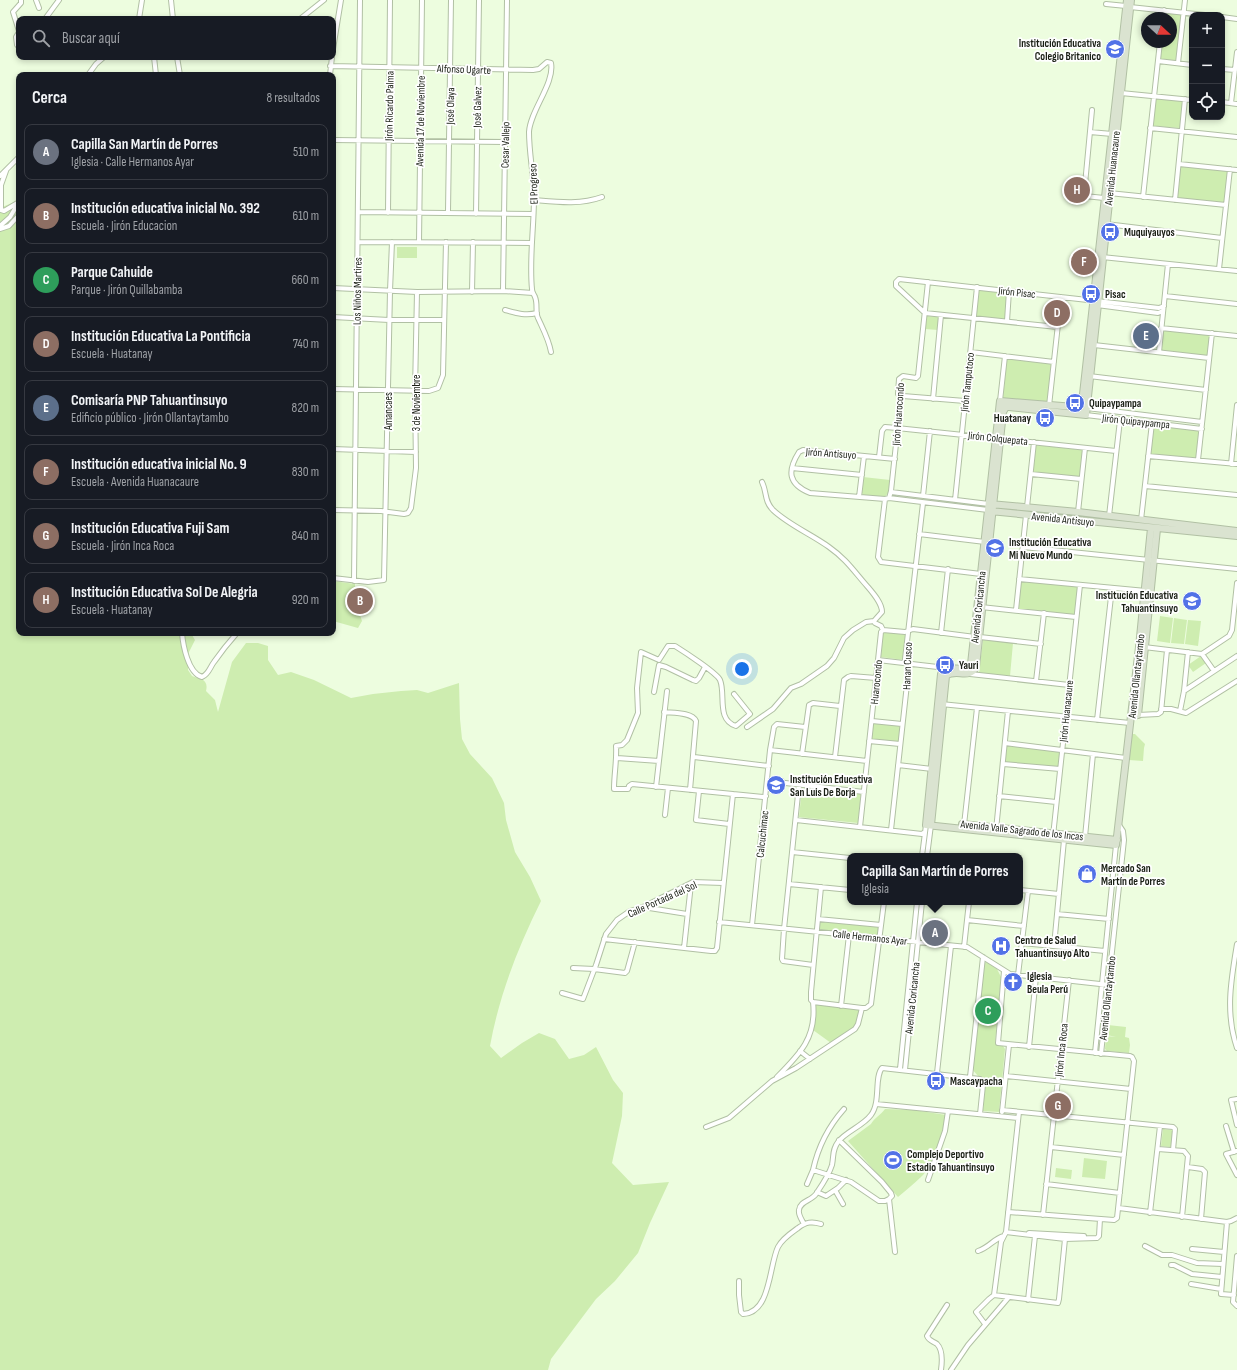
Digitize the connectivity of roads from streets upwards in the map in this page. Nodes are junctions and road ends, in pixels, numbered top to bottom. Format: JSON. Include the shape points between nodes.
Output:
{"nodes":[{"id":1,"x":21,"y":0,"type":"edge"},
{"id":2,"x":36,"y":0,"type":"edge"},
{"id":3,"x":59,"y":0,"type":"edge"},
{"id":4,"x":142,"y":0,"type":"edge"},
{"id":5,"x":171,"y":0,"type":"edge"},
{"id":6,"x":324,"y":0,"type":"edge"},
{"id":7,"x":341,"y":0,"type":"edge"},
{"id":8,"x":360,"y":0,"type":"edge"},
{"id":9,"x":390,"y":0,"type":"edge"},
{"id":10,"x":422,"y":0,"type":"edge"},
{"id":11,"x":451,"y":0,"type":"edge"},
{"id":12,"x":479,"y":0,"type":"edge"},
{"id":13,"x":507,"y":0,"type":"edge"},
{"id":14,"x":1185,"y":0,"type":"edge"},
{"id":15,"x":1128,"y":3,"type":"edge"},
{"id":16,"x":1106,"y":4,"type":"dead end"},
{"id":17,"x":39,"y":8,"type":"dead end"},
{"id":18,"x":1164,"y":10,"type":"joint"},
{"id":19,"x":1183,"y":12,"type":"junction"},
{"id":20,"x":1189,"y":13,"type":"edge"},
{"id":21,"x":47,"y":16,"type":"edge"},
{"id":22,"x":140,"y":16,"type":"edge"},
{"id":23,"x":143,"y":16,"type":"edge"},
{"id":24,"x":172,"y":16,"type":"edge"},
{"id":25,"x":304,"y":16,"type":"edge"},
{"id":26,"x":1225,"y":17,"type":"edge"},
{"id":27,"x":1237,"y":18,"type":"edge"},
{"id":28,"x":16,"y":22,"type":"edge"},
{"id":29,"x":336,"y":31,"type":"edge"},
{"id":30,"x":1159,"y":48,"type":"edge"},
{"id":31,"x":1237,"y":52,"type":"edge"},
{"id":32,"x":101,"y":60,"type":"edge"},
{"id":33,"x":154,"y":60,"type":"edge"},
{"id":34,"x":177,"y":60,"type":"edge"},
{"id":35,"x":331,"y":60,"type":"edge"},
{"id":36,"x":1158,"y":61,"type":"junction"},
{"id":37,"x":547,"y":62,"type":"joint"},
{"id":38,"x":1178,"y":64,"type":"junction"},
{"id":39,"x":1189,"y":65,"type":"edge"},
{"id":40,"x":330,"y":66,"type":"junction"},
{"id":41,"x":360,"y":67,"type":"junction"},
{"id":42,"x":389,"y":67,"type":"junction"},
{"id":43,"x":421,"y":68,"type":"junction"},
{"id":44,"x":451,"y":68,"type":"junction"},
{"id":45,"x":478,"y":69,"type":"junction"},
{"id":46,"x":1225,"y":69,"type":"edge"},
{"id":47,"x":506,"y":70,"type":"junction"},
{"id":48,"x":1235,"y":70,"type":"junction"},
{"id":49,"x":90,"y":72,"type":"edge"},
{"id":50,"x":156,"y":72,"type":"edge"},
{"id":51,"x":179,"y":72,"type":"edge"},
{"id":52,"x":330,"y":72,"type":"edge"},
{"id":53,"x":1121,"y":92,"type":"junction"},
{"id":54,"x":1154,"y":96,"type":"junction"},
{"id":55,"x":1185,"y":99,"type":"junction"},
{"id":56,"x":1189,"y":100,"type":"edge"},
{"id":57,"x":1225,"y":102,"type":"edge"},
{"id":58,"x":1231,"y":103,"type":"junction"},
{"id":59,"x":1237,"y":104,"type":"edge"},
{"id":60,"x":1092,"y":110,"type":"dead end"},
{"id":61,"x":1150,"y":128,"type":"junction"},
{"id":62,"x":1182,"y":130,"type":"junction"},
{"id":63,"x":1090,"y":132,"type":"junction"},
{"id":64,"x":1112,"y":134,"type":"junction"},
{"id":65,"x":1237,"y":136,"type":"edge"},
{"id":66,"x":336,"y":140,"type":"edge"},
{"id":67,"x":359,"y":140,"type":"junction"},
{"id":68,"x":389,"y":140,"type":"junction"},
{"id":69,"x":420,"y":141,"type":"junction"},
{"id":70,"x":449,"y":141,"type":"junction"},
{"id":71,"x":477,"y":142,"type":"junction"},
{"id":72,"x":505,"y":142,"type":"junction"},
{"id":73,"x":16,"y":160,"type":"edge"},
{"id":74,"x":1179,"y":164,"type":"junction"},
{"id":75,"x":1230,"y":169,"type":"junction"},
{"id":76,"x":1237,"y":170,"type":"edge"},
{"id":77,"x":6,"y":171,"type":"junction"},
{"id":78,"x":0,"y":176,"type":"edge"},
{"id":79,"x":1106,"y":194,"type":"junction"},
{"id":80,"x":602,"y":197,"type":"dead end"},
{"id":81,"x":1143,"y":197,"type":"junction"},
{"id":82,"x":534,"y":200,"type":"junction"},
{"id":83,"x":1175,"y":200,"type":"junction"},
{"id":84,"x":16,"y":204,"type":"edge"},
{"id":85,"x":1226,"y":205,"type":"junction"},
{"id":86,"x":16,"y":207,"type":"edge"},
{"id":87,"x":359,"y":212,"type":"junction"},
{"id":88,"x":448,"y":212,"type":"junction"},
{"id":89,"x":388,"y":213,"type":"junction"},
{"id":90,"x":418,"y":213,"type":"junction"},
{"id":91,"x":476,"y":214,"type":"junction"},
{"id":92,"x":504,"y":214,"type":"junction"},
{"id":93,"x":533,"y":214,"type":"junction"},
{"id":94,"x":16,"y":218,"type":"edge"},
{"id":95,"x":1106,"y":224,"type":"junction"},
{"id":96,"x":0,"y":226,"type":"edge"},
{"id":97,"x":0,"y":229,"type":"edge"},
{"id":98,"x":1222,"y":238,"type":"junction"},
{"id":99,"x":358,"y":242,"type":"junction"},
{"id":100,"x":392,"y":242,"type":"junction"},
{"id":101,"x":419,"y":242,"type":"junction"},
{"id":102,"x":446,"y":242,"type":"junction"},
{"id":103,"x":473,"y":242,"type":"junction"},
{"id":104,"x":504,"y":242,"type":"junction"},
{"id":105,"x":532,"y":243,"type":"junction"},
{"id":106,"x":1101,"y":257,"type":"junction"},
{"id":107,"x":1168,"y":264,"type":"junction"},
{"id":108,"x":1219,"y":269,"type":"junction"},
{"id":109,"x":1237,"y":271,"type":"edge"},
{"id":110,"x":928,"y":282,"type":"junction"},
{"id":111,"x":977,"y":287,"type":"junction"},
{"id":112,"x":336,"y":288,"type":"edge"},
{"id":113,"x":358,"y":290,"type":"junction"},
{"id":114,"x":390,"y":291,"type":"junction"},
{"id":115,"x":445,"y":291,"type":"junction"},
{"id":116,"x":503,"y":291,"type":"junction"},
{"id":117,"x":1009,"y":291,"type":"junction"},
{"id":118,"x":417,"y":292,"type":"junction"},
{"id":119,"x":472,"y":292,"type":"junction"},
{"id":120,"x":533,"y":293,"type":"junction"},
{"id":121,"x":1061,"y":296,"type":"junction"},
{"id":122,"x":1165,"y":296,"type":"junction"},
{"id":123,"x":1096,"y":303,"type":"junction"},
{"id":124,"x":1237,"y":304,"type":"edge"},
{"id":125,"x":1163,"y":308,"type":"junction"},
{"id":126,"x":504,"y":310,"type":"dead end"},
{"id":127,"x":537,"y":312,"type":"junction"},
{"id":128,"x":924,"y":313,"type":"junction"},
{"id":129,"x":941,"y":315,"type":"junction"},
{"id":130,"x":336,"y":317,"type":"edge"},
{"id":131,"x":357,"y":318,"type":"junction"},
{"id":132,"x":974,"y":318,"type":"junction"},
{"id":133,"x":389,"y":320,"type":"junction"},
{"id":134,"x":416,"y":320,"type":"junction"},
{"id":135,"x":444,"y":320,"type":"junction"},
{"id":136,"x":1007,"y":321,"type":"junction"},
{"id":137,"x":1057,"y":327,"type":"junction"},
{"id":138,"x":1161,"y":328,"type":"junction"},
{"id":139,"x":1212,"y":333,"type":"junction"},
{"id":140,"x":1237,"y":336,"type":"edge"},
{"id":141,"x":1094,"y":345,"type":"junction"},
{"id":142,"x":551,"y":352,"type":"dead end"},
{"id":143,"x":970,"y":352,"type":"junction"},
{"id":144,"x":1159,"y":352,"type":"junction"},
{"id":145,"x":1005,"y":356,"type":"junction"},
{"id":146,"x":1209,"y":358,"type":"junction"},
{"id":147,"x":1054,"y":362,"type":"junction"},
{"id":148,"x":1088,"y":376,"type":"junction"},
{"id":149,"x":336,"y":388,"type":"edge"},
{"id":150,"x":356,"y":389,"type":"junction"},
{"id":151,"x":1206,"y":390,"type":"junction"},
{"id":152,"x":388,"y":391,"type":"junction"},
{"id":153,"x":415,"y":391,"type":"junction"},
{"id":154,"x":901,"y":397,"type":"junction"},
{"id":155,"x":933,"y":399,"type":"junction"},
{"id":156,"x":965,"y":402,"type":"junction"},
{"id":157,"x":1002,"y":404,"type":"junction"},
{"id":158,"x":1237,"y":405,"type":"edge"},
{"id":159,"x":1049,"y":406,"type":"junction"},
{"id":160,"x":1084,"y":412,"type":"junction"},
{"id":161,"x":1120,"y":420,"type":"junction"},
{"id":162,"x":1202,"y":422,"type":"junction"},
{"id":163,"x":1152,"y":423,"type":"junction"},
{"id":164,"x":897,"y":428,"type":"junction"},
{"id":165,"x":1202,"y":428,"type":"junction"},
{"id":166,"x":930,"y":431,"type":"junction"},
{"id":167,"x":962,"y":434,"type":"junction"},
{"id":168,"x":998,"y":438,"type":"junction"},
{"id":169,"x":1034,"y":442,"type":"junction"},
{"id":170,"x":1085,"y":448,"type":"junction"},
{"id":171,"x":336,"y":449,"type":"edge"},
{"id":172,"x":356,"y":451,"type":"junction"},
{"id":173,"x":387,"y":451,"type":"junction"},
{"id":174,"x":1116,"y":451,"type":"junction"},
{"id":175,"x":416,"y":452,"type":"junction"},
{"id":176,"x":864,"y":456,"type":"junction"},
{"id":177,"x":1148,"y":456,"type":"junction"},
{"id":178,"x":879,"y":457,"type":"junction"},
{"id":179,"x":894,"y":459,"type":"junction"},
{"id":180,"x":1198,"y":460,"type":"junction"},
{"id":181,"x":1231,"y":464,"type":"junction"},
{"id":182,"x":1237,"y":464,"type":"edge"},
{"id":183,"x":792,"y":468,"type":"junction"},
{"id":184,"x":1031,"y":474,"type":"junction"},
{"id":185,"x":862,"y":475,"type":"junction"},
{"id":186,"x":1081,"y":479,"type":"junction"},
{"id":187,"x":762,"y":482,"type":"dead end"},
{"id":188,"x":1145,"y":486,"type":"junction"},
{"id":189,"x":891,"y":492,"type":"junction"},
{"id":190,"x":1237,"y":495,"type":"edge"},
{"id":191,"x":923,"y":496,"type":"junction"},
{"id":192,"x":859,"y":497,"type":"junction"},
{"id":193,"x":887,"y":498,"type":"junction"},
{"id":194,"x":955,"y":500,"type":"junction"},
{"id":195,"x":922,"y":503,"type":"junction"},
{"id":196,"x":991,"y":507,"type":"junction"},
{"id":197,"x":1027,"y":507,"type":"junction"},
{"id":198,"x":336,"y":510,"type":"edge"},
{"id":199,"x":356,"y":510,"type":"junction"},
{"id":200,"x":387,"y":512,"type":"junction"},
{"id":201,"x":1078,"y":512,"type":"junction"},
{"id":202,"x":1026,"y":515,"type":"junction"},
{"id":203,"x":1109,"y":516,"type":"junction"},
{"id":204,"x":1141,"y":520,"type":"junction"},
{"id":205,"x":1154,"y":528,"type":"junction"},
{"id":206,"x":1237,"y":531,"type":"edge"},
{"id":207,"x":919,"y":534,"type":"junction"},
{"id":208,"x":1237,"y":536,"type":"edge"},
{"id":209,"x":984,"y":542,"type":"junction"},
{"id":210,"x":1023,"y":547,"type":"junction"},
{"id":211,"x":1151,"y":559,"type":"junction"},
{"id":212,"x":915,"y":567,"type":"junction"},
{"id":213,"x":948,"y":569,"type":"junction"},
{"id":214,"x":1237,"y":569,"type":"edge"},
{"id":215,"x":981,"y":574,"type":"junction"},
{"id":216,"x":336,"y":578,"type":"edge"},
{"id":217,"x":1019,"y":579,"type":"junction"},
{"id":218,"x":354,"y":581,"type":"junction"},
{"id":219,"x":1237,"y":583,"type":"edge"},
{"id":220,"x":1080,"y":585,"type":"junction"},
{"id":221,"x":1112,"y":588,"type":"junction"},
{"id":222,"x":1148,"y":591,"type":"junction"},
{"id":223,"x":1236,"y":593,"type":"edge"},
{"id":224,"x":980,"y":607,"type":"junction"},
{"id":225,"x":1016,"y":610,"type":"junction"},
{"id":226,"x":1044,"y":613,"type":"junction"},
{"id":227,"x":1076,"y":617,"type":"junction"},
{"id":228,"x":874,"y":621,"type":"junction"},
{"id":229,"x":883,"y":630,"type":"junction"},
{"id":230,"x":908,"y":630,"type":"junction"},
{"id":231,"x":1232,"y":630,"type":"junction"},
{"id":232,"x":1237,"y":631,"type":"edge"},
{"id":233,"x":941,"y":633,"type":"junction"},
{"id":234,"x":182,"y":636,"type":"edge"},
{"id":235,"x":235,"y":636,"type":"edge"},
{"id":236,"x":977,"y":637,"type":"junction"},
{"id":237,"x":1041,"y":644,"type":"junction"},
{"id":238,"x":1142,"y":647,"type":"junction"},
{"id":239,"x":1167,"y":650,"type":"junction"},
{"id":240,"x":1188,"y":652,"type":"junction"},
{"id":241,"x":1202,"y":654,"type":"junction"},
{"id":242,"x":1237,"y":656,"type":"edge"},
{"id":243,"x":878,"y":660,"type":"junction"},
{"id":244,"x":907,"y":663,"type":"junction"},
{"id":245,"x":705,"y":667,"type":"junction"},
{"id":246,"x":946,"y":668,"type":"junction"},
{"id":247,"x":1214,"y":671,"type":"junction"},
{"id":248,"x":969,"y":674,"type":"junction"},
{"id":249,"x":876,"y":678,"type":"junction"},
{"id":250,"x":1036,"y":681,"type":"junction"},
{"id":251,"x":1237,"y":681,"type":"edge"},
{"id":252,"x":1069,"y":685,"type":"junction"},
{"id":253,"x":667,"y":691,"type":"dead end"},
{"id":254,"x":1184,"y":691,"type":"junction"},
{"id":255,"x":654,"y":692,"type":"dead end"},
{"id":256,"x":734,"y":694,"type":"dead end"},
{"id":257,"x":941,"y":704,"type":"junction"},
{"id":258,"x":840,"y":706,"type":"junction"},
{"id":259,"x":977,"y":708,"type":"junction"},
{"id":260,"x":1162,"y":709,"type":"junction"},
{"id":261,"x":1008,"y":711,"type":"junction"},
{"id":262,"x":1180,"y":711,"type":"junction"},
{"id":263,"x":664,"y":712,"type":"junction"},
{"id":264,"x":1135,"y":716,"type":"junction"},
{"id":265,"x":1066,"y":717,"type":"junction"},
{"id":266,"x":1097,"y":720,"type":"junction"},
{"id":267,"x":872,"y":721,"type":"junction"},
{"id":268,"x":1130,"y":723,"type":"junction"},
{"id":269,"x":902,"y":724,"type":"junction"},
{"id":270,"x":747,"y":727,"type":"dead end"},
{"id":271,"x":805,"y":727,"type":"junction"},
{"id":272,"x":869,"y":741,"type":"junction"},
{"id":273,"x":900,"y":744,"type":"junction"},
{"id":274,"x":1005,"y":744,"type":"junction"},
{"id":275,"x":770,"y":750,"type":"junction"},
{"id":276,"x":1062,"y":750,"type":"junction"},
{"id":277,"x":802,"y":754,"type":"junction"},
{"id":278,"x":1093,"y":754,"type":"junction"},
{"id":279,"x":694,"y":757,"type":"junction"},
{"id":280,"x":835,"y":757,"type":"junction"},
{"id":281,"x":617,"y":758,"type":"junction"},
{"id":282,"x":1126,"y":758,"type":"junction"},
{"id":283,"x":659,"y":761,"type":"junction"},
{"id":284,"x":867,"y":761,"type":"junction"},
{"id":285,"x":1003,"y":764,"type":"junction"},
{"id":286,"x":769,"y":766,"type":"junction"},
{"id":287,"x":898,"y":766,"type":"junction"},
{"id":288,"x":932,"y":769,"type":"junction"},
{"id":289,"x":1060,"y":769,"type":"junction"},
{"id":290,"x":768,"y":781,"type":"junction"},
{"id":291,"x":800,"y":784,"type":"junction"},
{"id":292,"x":656,"y":787,"type":"junction"},
{"id":293,"x":668,"y":788,"type":"junction"},
{"id":294,"x":690,"y":790,"type":"junction"},
{"id":295,"x":699,"y":791,"type":"junction"},
{"id":296,"x":864,"y":792,"type":"junction"},
{"id":297,"x":733,"y":794,"type":"junction"},
{"id":298,"x":766,"y":796,"type":"junction"},
{"id":299,"x":999,"y":796,"type":"junction"},
{"id":300,"x":1056,"y":802,"type":"junction"},
{"id":301,"x":665,"y":815,"type":"dead end"},
{"id":302,"x":796,"y":820,"type":"junction"},
{"id":303,"x":928,"y":823,"type":"junction"},
{"id":304,"x":729,"y":824,"type":"junction"},
{"id":305,"x":1119,"y":824,"type":"junction"},
{"id":306,"x":964,"y":825,"type":"junction"},
{"id":307,"x":860,"y":827,"type":"junction"},
{"id":308,"x":891,"y":830,"type":"junction"},
{"id":309,"x":996,"y":830,"type":"junction"},
{"id":310,"x":925,"y":832,"type":"junction"},
{"id":311,"x":1053,"y":836,"type":"junction"},
{"id":312,"x":1085,"y":837,"type":"junction"},
{"id":313,"x":1064,"y":840,"type":"junction"},
{"id":314,"x":1117,"y":842,"type":"junction"},
{"id":315,"x":792,"y":852,"type":"junction"},
{"id":316,"x":922,"y":853,"type":"edge"},
{"id":317,"x":927,"y":853,"type":"edge"},
{"id":318,"x":847,"y":858,"type":"edge"},
{"id":319,"x":723,"y":883,"type":"junction"},
{"id":320,"x":691,"y":884,"type":"junction"},
{"id":321,"x":789,"y":884,"type":"junction"},
{"id":322,"x":821,"y":887,"type":"junction"},
{"id":323,"x":847,"y":890,"type":"edge"},
{"id":324,"x":1023,"y":890,"type":"edge"},
{"id":325,"x":1028,"y":891,"type":"junction"},
{"id":326,"x":1059,"y":894,"type":"junction"},
{"id":327,"x":884,"y":905,"type":"edge"},
{"id":328,"x":917,"y":905,"type":"edge"},
{"id":329,"x":922,"y":905,"type":"edge"},
{"id":330,"x":969,"y":905,"type":"edge"},
{"id":331,"x":643,"y":907,"type":"junction"},
{"id":332,"x":687,"y":914,"type":"junction"},
{"id":333,"x":1057,"y":914,"type":"junction"},
{"id":334,"x":818,"y":919,"type":"junction"},
{"id":335,"x":1109,"y":919,"type":"junction"},
{"id":336,"x":967,"y":920,"type":"junction"},
{"id":337,"x":719,"y":922,"type":"junction"},
{"id":338,"x":752,"y":925,"type":"junction"},
{"id":339,"x":881,"y":925,"type":"junction"},
{"id":340,"x":1024,"y":926,"type":"junction"},
{"id":341,"x":784,"y":929,"type":"junction"},
{"id":342,"x":817,"y":932,"type":"junction"},
{"id":343,"x":849,"y":935,"type":"junction"},
{"id":344,"x":880,"y":938,"type":"junction"},
{"id":345,"x":604,"y":939,"type":"junction"},
{"id":346,"x":635,"y":942,"type":"junction"},
{"id":347,"x":913,"y":942,"type":"junction"},
{"id":348,"x":918,"y":942,"type":"junction"},
{"id":349,"x":1022,"y":943,"type":"junction"},
{"id":350,"x":1237,"y":944,"type":"edge"},
{"id":351,"x":951,"y":946,"type":"junction"},
{"id":352,"x":1054,"y":946,"type":"junction"},
{"id":353,"x":964,"y":947,"type":"junction"},
{"id":354,"x":684,"y":948,"type":"junction"},
{"id":355,"x":1105,"y":952,"type":"junction"},
{"id":356,"x":983,"y":957,"type":"junction"},
{"id":357,"x":813,"y":965,"type":"junction"},
{"id":358,"x":573,"y":968,"type":"dead end"},
{"id":359,"x":594,"y":969,"type":"junction"},
{"id":360,"x":1004,"y":971,"type":"junction"},
{"id":361,"x":1018,"y":975,"type":"junction"},
{"id":362,"x":1036,"y":977,"type":"junction"},
{"id":363,"x":1069,"y":980,"type":"junction"},
{"id":364,"x":1102,"y":984,"type":"junction"},
{"id":365,"x":1109,"y":985,"type":"junction"},
{"id":366,"x":562,"y":993,"type":"dead end"},
{"id":367,"x":813,"y":1002,"type":"junction"},
{"id":368,"x":840,"y":1006,"type":"junction"},
{"id":369,"x":862,"y":1008,"type":"junction"},
{"id":370,"x":1009,"y":1044,"type":"junction"},
{"id":371,"x":1029,"y":1047,"type":"junction"},
{"id":372,"x":1237,"y":1048,"type":"edge"},
{"id":373,"x":1061,"y":1050,"type":"junction"},
{"id":374,"x":800,"y":1051,"type":"junction"},
{"id":375,"x":1095,"y":1053,"type":"junction"},
{"id":376,"x":1101,"y":1054,"type":"junction"},
{"id":377,"x":810,"y":1058,"type":"junction"},
{"id":378,"x":790,"y":1064,"type":"junction"},
{"id":379,"x":796,"y":1068,"type":"junction"},
{"id":380,"x":902,"y":1069,"type":"junction"},
{"id":381,"x":938,"y":1073,"type":"junction"},
{"id":382,"x":1006,"y":1076,"type":"junction"},
{"id":383,"x":970,"y":1077,"type":"junction"},
{"id":384,"x":772,"y":1081,"type":"junction"},
{"id":385,"x":1058,"y":1081,"type":"junction"},
{"id":386,"x":1131,"y":1089,"type":"junction"},
{"id":387,"x":1237,"y":1099,"type":"edge"},
{"id":388,"x":876,"y":1104,"type":"junction"},
{"id":389,"x":844,"y":1109,"type":"dead end"},
{"id":390,"x":1002,"y":1110,"type":"junction"},
{"id":391,"x":948,"y":1111,"type":"junction"},
{"id":392,"x":1019,"y":1112,"type":"junction"},
{"id":393,"x":980,"y":1114,"type":"junction"},
{"id":394,"x":1054,"y":1115,"type":"junction"},
{"id":395,"x":1002,"y":1116,"type":"junction"},
{"id":396,"x":1236,"y":1116,"type":"edge"},
{"id":397,"x":1018,"y":1118,"type":"junction"},
{"id":398,"x":1128,"y":1122,"type":"junction"},
{"id":399,"x":1237,"y":1125,"type":"edge"},
{"id":400,"x":1160,"y":1126,"type":"junction"},
{"id":401,"x":1226,"y":1126,"type":"dead end"},
{"id":402,"x":706,"y":1127,"type":"dead end"},
{"id":403,"x":839,"y":1140,"type":"junction"},
{"id":404,"x":1050,"y":1147,"type":"junction"},
{"id":405,"x":1158,"y":1149,"type":"junction"},
{"id":406,"x":1174,"y":1150,"type":"junction"},
{"id":407,"x":1236,"y":1151,"type":"edge"},
{"id":408,"x":1124,"y":1155,"type":"junction"},
{"id":409,"x":1188,"y":1167,"type":"junction"},
{"id":410,"x":813,"y":1170,"type":"junction"},
{"id":411,"x":827,"y":1175,"type":"junction"},
{"id":412,"x":1237,"y":1175,"type":"edge"},
{"id":413,"x":846,"y":1180,"type":"junction"},
{"id":414,"x":928,"y":1180,"type":"dead end"},
{"id":415,"x":807,"y":1184,"type":"dead end"},
{"id":416,"x":1046,"y":1184,"type":"junction"},
{"id":417,"x":835,"y":1190,"type":"junction"},
{"id":418,"x":817,"y":1192,"type":"junction"},
{"id":419,"x":1120,"y":1193,"type":"junction"},
{"id":420,"x":889,"y":1199,"type":"junction"},
{"id":421,"x":843,"y":1204,"type":"dead end"},
{"id":422,"x":1119,"y":1208,"type":"junction"},
{"id":423,"x":1008,"y":1212,"type":"junction"},
{"id":424,"x":1150,"y":1213,"type":"junction"},
{"id":425,"x":1043,"y":1215,"type":"junction"},
{"id":426,"x":1182,"y":1217,"type":"junction"},
{"id":427,"x":1237,"y":1218,"type":"edge"},
{"id":428,"x":1100,"y":1219,"type":"junction"},
{"id":429,"x":1201,"y":1219,"type":"junction"},
{"id":430,"x":1227,"y":1222,"type":"junction"},
{"id":431,"x":804,"y":1224,"type":"junction"},
{"id":432,"x":822,"y":1224,"type":"dead end"},
{"id":433,"x":1005,"y":1234,"type":"junction"},
{"id":434,"x":1025,"y":1234,"type":"junction"},
{"id":435,"x":1035,"y":1236,"type":"junction"},
{"id":436,"x":1098,"y":1237,"type":"junction"},
{"id":437,"x":1066,"y":1239,"type":"junction"},
{"id":438,"x":1144,"y":1246,"type":"dead end"},
{"id":439,"x":1192,"y":1249,"type":"dead end"},
{"id":440,"x":978,"y":1251,"type":"dead end"},
{"id":441,"x":894,"y":1252,"type":"dead end"},
{"id":442,"x":1224,"y":1252,"type":"junction"},
{"id":443,"x":1237,"y":1256,"type":"edge"},
{"id":444,"x":1223,"y":1264,"type":"junction"},
{"id":445,"x":1171,"y":1265,"type":"dead end"},
{"id":446,"x":1222,"y":1277,"type":"junction"},
{"id":447,"x":739,"y":1281,"type":"dead end"},
{"id":448,"x":1191,"y":1284,"type":"dead end"},
{"id":449,"x":1221,"y":1289,"type":"junction"},
{"id":450,"x":994,"y":1295,"type":"junction"},
{"id":451,"x":1234,"y":1295,"type":"junction"},
{"id":452,"x":1008,"y":1297,"type":"junction"},
{"id":453,"x":1028,"y":1300,"type":"junction"},
{"id":454,"x":947,"y":1305,"type":"dead end"},
{"id":455,"x":1237,"y":1306,"type":"edge"},
{"id":456,"x":985,"y":1324,"type":"junction"},
{"id":457,"x":941,"y":1370,"type":"edge"},
{"id":458,"x":951,"y":1370,"type":"edge"}],
"edges":[{"from":1,"to":28,"type":"street","via":[[13,12]]},
{"from":2,"to":17,"type":"street"},
{"from":3,"to":21,"type":"street"},
{"from":4,"to":22,"type":"street"},
{"from":4,"to":23,"type":"street"},
{"from":5,"to":24,"type":"street"},
{"from":6,"to":25,"type":"street"},
{"from":7,"to":29,"type":"street"},
{"from":8,"to":41,"type":"street","name":"Los Niños Martires"},
{"from":9,"to":42,"type":"street","name":"Jirón Ricardo Palma"},
{"from":10,"to":43,"type":"street","name":"Avenida 17 de Noviembre"},
{"from":11,"to":44,"type":"street","name":"José Olaya"},
{"from":12,"to":45,"type":"street","name":"José Galvez"},
{"from":13,"to":47,"type":"street","name":"Cesar Vallejo"},
{"from":14,"to":19,"type":"street"},
{"from":15,"to":16,"type":"street"},
{"from":15,"to":18,"type":"street"},
{"from":15,"to":53,"type":"street","name":"Avenida Huanacaure"},
{"from":15,"to":64,"type":"street","name":"Avenida Huanacaure"},
{"from":18,"to":19,"type":"street"},
{"from":19,"to":20,"type":"street"},
{"from":19,"to":38,"type":"street"},
{"from":26,"to":27,"type":"street"},
{"from":30,"to":36,"type":"street"},
{"from":31,"to":48,"type":"street"},
{"from":32,"to":49,"type":"street"},
{"from":33,"to":50,"type":"street"},
{"from":34,"to":51,"type":"street"},
{"from":35,"to":40,"type":"street"},
{"from":36,"to":38,"type":"street"},
{"from":36,"to":54,"type":"street"},
{"from":37,"to":47,"type":"street","name":"Alfonso Ugarte","via":[[539,69]]},
{"from":37,"to":82,"type":"street","name":"El Progreso","via":[[551,64],[550,73],[530,128]]},
{"from":38,"to":39,"type":"street"},
{"from":40,"to":41,"type":"street","name":"Alfonso Ugarte"},
{"from":40,"to":52,"type":"street"},
{"from":41,"to":42,"type":"street","name":"Alfonso Ugarte"},
{"from":41,"to":67,"type":"street","name":"Los Niños Martires"},
{"from":42,"to":43,"type":"street","name":"Alfonso Ugarte"},
{"from":42,"to":68,"type":"street","name":"Jirón Ricardo Palma"},
{"from":43,"to":44,"type":"street","name":"Alfonso Ugarte"},
{"from":43,"to":69,"type":"street","name":"Avenida 17 de Noviembre"},
{"from":44,"to":45,"type":"street","name":"Alfonso Ugarte"},
{"from":44,"to":70,"type":"street","name":"José Olaya"},
{"from":45,"to":47,"type":"street","name":"Alfonso Ugarte"},
{"from":45,"to":71,"type":"street","name":"José Galvez"},
{"from":46,"to":48,"type":"street"},
{"from":47,"to":72,"type":"street","name":"Cesar Vallejo"},
{"from":48,"to":58,"type":"street"},
{"from":53,"to":54,"type":"street"},
{"from":53,"to":79,"type":"street","name":"Avenida Huanacaure"},
{"from":54,"to":55,"type":"street"},
{"from":54,"to":61,"type":"street"},
{"from":55,"to":56,"type":"street"},
{"from":55,"to":62,"type":"street"},
{"from":57,"to":58,"type":"street"},
{"from":58,"to":59,"type":"street"},
{"from":60,"to":63,"type":"street"},
{"from":61,"to":62,"type":"street"},
{"from":61,"to":81,"type":"street"},
{"from":62,"to":65,"type":"street"},
{"from":62,"to":74,"type":"street"},
{"from":63,"to":64,"type":"street"},
{"from":63,"to":79,"type":"street","via":[[1084,195]]},
{"from":64,"to":79,"type":"street","name":"Avenida Huanacaure"},
{"from":66,"to":67,"type":"street"},
{"from":67,"to":68,"type":"street"},
{"from":67,"to":87,"type":"street","name":"Los Niños Martires"},
{"from":68,"to":69,"type":"street"},
{"from":68,"to":89,"type":"street","name":"Jirón Ricardo Palma"},
{"from":69,"to":70,"type":"street"},
{"from":69,"to":90,"type":"street","name":"Avenida 17 de Noviembre"},
{"from":70,"to":71,"type":"street"},
{"from":70,"to":88,"type":"street","name":"José Olaya"},
{"from":71,"to":72,"type":"street"},
{"from":71,"to":91,"type":"street","name":"José Galvez"},
{"from":72,"to":92,"type":"street","name":"Cesar Vallejo"},
{"from":73,"to":77,"type":"street"},
{"from":74,"to":75,"type":"street"},
{"from":74,"to":83,"type":"street"},
{"from":75,"to":76,"type":"street"},
{"from":75,"to":85,"type":"street"},
{"from":77,"to":78,"type":"street"},
{"from":77,"to":84,"type":"street","via":[[1,185],[1,210],[4,211]]},
{"from":79,"to":81,"type":"street"},
{"from":79,"to":95,"type":"street","name":"Avenida Huanacaure"},
{"from":79,"to":106,"type":"street","name":"Avenida Huanacaure"},
{"from":80,"to":82,"type":"street","via":[[586,202],[569,203]]},
{"from":81,"to":83,"type":"street"},
{"from":82,"to":93,"type":"street","name":"El Progreso"},
{"from":83,"to":85,"type":"street"},
{"from":85,"to":98,"type":"street"},
{"from":86,"to":96,"type":"street"},
{"from":87,"to":89,"type":"street"},
{"from":87,"to":99,"type":"street","name":"Los Niños Martires"},
{"from":88,"to":90,"type":"street"},
{"from":88,"to":91,"type":"street"},
{"from":89,"to":90,"type":"street"},
{"from":90,"to":101,"type":"street","name":"Avenida 17 de Noviembre"},
{"from":91,"to":92,"type":"street"},
{"from":92,"to":93,"type":"street"},
{"from":92,"to":104,"type":"street","name":"Cesar Vallejo"},
{"from":93,"to":105,"type":"street","name":"El Progreso"},
{"from":94,"to":97,"type":"street","via":[[9,226]]},
{"from":95,"to":98,"type":"street"},
{"from":95,"to":106,"type":"street","name":"Avenida Huanacaure"},
{"from":98,"to":108,"type":"street"},
{"from":99,"to":100,"type":"street"},
{"from":99,"to":113,"type":"street","name":"Los Niños Martires"},
{"from":100,"to":101,"type":"street"},
{"from":100,"to":114,"type":"street","name":"Amancaes"},
{"from":101,"to":102,"type":"street"},
{"from":102,"to":103,"type":"street"},
{"from":102,"to":115,"type":"street"},
{"from":103,"to":104,"type":"street"},
{"from":103,"to":119,"type":"street"},
{"from":104,"to":105,"type":"street"},
{"from":104,"to":116,"type":"street","name":"Cesar Vallejo"},
{"from":105,"to":120,"type":"street","name":"El Progreso"},
{"from":106,"to":107,"type":"street"},
{"from":106,"to":123,"type":"street","name":"Avenida Huanacaure"},
{"from":107,"to":108,"type":"street"},
{"from":107,"to":122,"type":"street"},
{"from":108,"to":109,"type":"street"},
{"from":110,"to":111,"type":"street","name":"Jirón Pisac"},
{"from":110,"to":128,"type":"street","name":"Jirón Huarocondo"},
{"from":110,"to":128,"type":"street","name":"Jirón Pisac","via":[[899,279],[896,282],[896,286]]},
{"from":111,"to":117,"type":"street","name":"Jirón Pisac"},
{"from":111,"to":132,"type":"street","name":"Jirón Tamputoco"},
{"from":112,"to":113,"type":"street"},
{"from":113,"to":114,"type":"street"},
{"from":113,"to":131,"type":"street","name":"Los Niños Martires"},
{"from":114,"to":118,"type":"street"},
{"from":114,"to":133,"type":"street","name":"Amancaes"},
{"from":115,"to":118,"type":"street"},
{"from":115,"to":119,"type":"street"},
{"from":115,"to":135,"type":"street"},
{"from":116,"to":119,"type":"street"},
{"from":116,"to":120,"type":"street"},
{"from":117,"to":121,"type":"street","name":"Jirón Pisac"},
{"from":117,"to":136,"type":"street"},
{"from":118,"to":134,"type":"street","name":"3 de Noviembre"},
{"from":120,"to":127,"type":"street","name":"El Progreso"},
{"from":121,"to":123,"type":"street","name":"Jirón Pisac"},
{"from":121,"to":137,"type":"street"},
{"from":122,"to":124,"type":"street"},
{"from":122,"to":125,"type":"street"},
{"from":123,"to":125,"type":"street","name":"Jirón Pisac","via":[[1158,313]]},
{"from":123,"to":141,"type":"street","name":"Avenida Huanacaure"},
{"from":123,"to":148,"type":"street","name":"Avenida Huanacaure"},
{"from":125,"to":138,"type":"street"},
{"from":126,"to":127,"type":"street","via":[[522,315]]},
{"from":127,"to":142,"type":"street","name":"El Progreso"},
{"from":128,"to":129,"type":"street"},
{"from":128,"to":154,"type":"street","name":"Jirón Huarocondo","via":[[918,376],[901,378],[898,394]]},
{"from":129,"to":132,"type":"street"},
{"from":129,"to":155,"type":"street"},
{"from":130,"to":131,"type":"street"},
{"from":131,"to":133,"type":"street"},
{"from":131,"to":150,"type":"street","name":"Los Niños Martires"},
{"from":132,"to":136,"type":"street"},
{"from":132,"to":143,"type":"street","name":"Jirón Tamputoco"},
{"from":133,"to":134,"type":"street"},
{"from":133,"to":152,"type":"street","name":"Amancaes"},
{"from":134,"to":135,"type":"street"},
{"from":134,"to":153,"type":"street","name":"3 de Noviembre"},
{"from":135,"to":153,"type":"street","via":[[443,375],[438,388]]},
{"from":136,"to":137,"type":"street"},
{"from":137,"to":147,"type":"street"},
{"from":138,"to":139,"type":"street"},
{"from":138,"to":144,"type":"street"},
{"from":139,"to":140,"type":"street"},
{"from":139,"to":146,"type":"street"},
{"from":141,"to":144,"type":"street"},
{"from":141,"to":148,"type":"street","name":"Avenida Huanacaure"},
{"from":143,"to":145,"type":"street"},
{"from":143,"to":156,"type":"street","name":"Jirón Tamputoco"},
{"from":144,"to":146,"type":"street"},
{"from":145,"to":147,"type":"street"},
{"from":145,"to":157,"type":"street","name":"Avenida Coricancha"},
{"from":146,"to":151,"type":"street"},
{"from":147,"to":159,"type":"street"},
{"from":148,"to":151,"type":"street"},
{"from":148,"to":160,"type":"street","name":"Avenida Huanacaure"},
{"from":149,"to":150,"type":"street"},
{"from":150,"to":152,"type":"street"},
{"from":150,"to":172,"type":"street","name":"Los Niños Martires"},
{"from":151,"to":162,"type":"street"},
{"from":152,"to":153,"type":"street"},
{"from":152,"to":173,"type":"street","name":"Amancaes"},
{"from":153,"to":175,"type":"street","name":"3 de Noviembre"},
{"from":154,"to":155,"type":"street"},
{"from":154,"to":164,"type":"street","name":"Jirón Huarocondo"},
{"from":155,"to":156,"type":"street"},
{"from":156,"to":167,"type":"street","name":"Jirón Tamputoco"},
{"from":157,"to":159,"type":"street","name":"Jirón Quipaypampa"},
{"from":157,"to":160,"type":"street","name":"Jirón Quipaypampa"},
{"from":157,"to":168,"type":"street","name":"Avenida Coricancha"},
{"from":158,"to":181,"type":"street"},
{"from":159,"to":160,"type":"street","name":"Jirón Quipaypampa"},
{"from":160,"to":161,"type":"street","name":"Jirón Quipaypampa"},
{"from":160,"to":162,"type":"street"},
{"from":161,"to":163,"type":"street","name":"Jirón Quipaypampa"},
{"from":161,"to":174,"type":"street"},
{"from":162,"to":165,"type":"street"},
{"from":163,"to":165,"type":"street","name":"Jirón Quipaypampa"},
{"from":163,"to":177,"type":"street"},
{"from":164,"to":166,"type":"street","name":"Jirón Colquepata"},
{"from":164,"to":178,"type":"street","name":"Jirón Colquepata","via":[[885,427],[882,431]]},
{"from":164,"to":179,"type":"street","name":"Jirón Huarocondo"},
{"from":165,"to":180,"type":"street"},
{"from":166,"to":167,"type":"street","name":"Jirón Colquepata"},
{"from":166,"to":191,"type":"street"},
{"from":167,"to":168,"type":"street","name":"Jirón Colquepata"},
{"from":167,"to":194,"type":"street","name":"Jirón Tamputoco"},
{"from":168,"to":169,"type":"street","name":"Jirón Colquepata"},
{"from":168,"to":196,"type":"street","name":"Avenida Coricancha"},
{"from":169,"to":170,"type":"street","name":"Jirón Colquepata"},
{"from":169,"to":184,"type":"street"},
{"from":170,"to":174,"type":"street","name":"Jirón Colquepata"},
{"from":170,"to":186,"type":"street"},
{"from":171,"to":172,"type":"street"},
{"from":172,"to":173,"type":"street"},
{"from":172,"to":199,"type":"street","name":"Los Niños Martires"},
{"from":173,"to":175,"type":"street"},
{"from":173,"to":200,"type":"street","name":"Amancaes"},
{"from":174,"to":203,"type":"street"},
{"from":175,"to":200,"type":"street","name":"3 de Noviembre","via":[[411,508],[404,514]]},
{"from":176,"to":178,"type":"street","name":"Jirón Antisuyo"},
{"from":176,"to":183,"type":"street","name":"Jirón Antisuyo","via":[[803,450],[798,452]]},
{"from":176,"to":185,"type":"street"},
{"from":177,"to":180,"type":"street"},
{"from":177,"to":188,"type":"street"},
{"from":178,"to":179,"type":"street","name":"Jirón Antisuyo"},
{"from":179,"to":189,"type":"street","name":"Jirón Huarocondo"},
{"from":180,"to":181,"type":"street"},
{"from":181,"to":182,"type":"street"},
{"from":183,"to":185,"type":"street"},
{"from":183,"to":192,"type":"street","via":[[791,478],[806,491]]},
{"from":184,"to":186,"type":"street"},
{"from":184,"to":197,"type":"street"},
{"from":185,"to":192,"type":"street"},
{"from":186,"to":201,"type":"street"},
{"from":187,"to":228,"type":"street","via":[[766,500],[773,510],[849,563],[882,608],[882,612]]},
{"from":188,"to":190,"type":"street"},
{"from":188,"to":204,"type":"street"},
{"from":189,"to":191,"type":"street","name":"Avenida Antisuyo"},
{"from":189,"to":193,"type":"street","name":"Jirón Huarocondo"},
{"from":191,"to":194,"type":"street","name":"Avenida Antisuyo"},
{"from":192,"to":193,"type":"street"},
{"from":193,"to":195,"type":"street","name":"Avenida Antisuyo"},
{"from":193,"to":212,"type":"street","name":"Jirón Huarocondo","via":[[879,560]]},
{"from":194,"to":196,"type":"street","name":"Avenida Antisuyo"},
{"from":195,"to":196,"type":"street","name":"Avenida Antisuyo"},
{"from":195,"to":207,"type":"street","name":"Hanan Cusco"},
{"from":196,"to":197,"type":"street","name":"Avenida Antisuyo"},
{"from":196,"to":202,"type":"street","name":"Avenida Antisuyo"},
{"from":196,"to":209,"type":"street","name":"Avenida Coricancha"},
{"from":196,"to":224,"type":"street","name":"Avenida Coricancha"},
{"from":197,"to":201,"type":"street","name":"Avenida Antisuyo"},
{"from":198,"to":199,"type":"street"},
{"from":199,"to":200,"type":"street"},
{"from":199,"to":218,"type":"street","name":"Los Niños Martires"},
{"from":200,"to":218,"type":"street","name":"Amancaes","via":[[384,580]]},
{"from":201,"to":203,"type":"street","name":"Avenida Antisuyo"},
{"from":202,"to":205,"type":"street","name":"Avenida Antisuyo"},
{"from":202,"to":210,"type":"street"},
{"from":203,"to":204,"type":"street","name":"Avenida Antisuyo"},
{"from":204,"to":206,"type":"street","name":"Avenida Antisuyo"},
{"from":205,"to":208,"type":"street","name":"Avenida Antisuyo"},
{"from":205,"to":211,"type":"street","name":"Avenida Ollantaytambo"},
{"from":207,"to":209,"type":"street"},
{"from":207,"to":212,"type":"street","name":"Hanan Cusco"},
{"from":209,"to":215,"type":"street","name":"Avenida Coricancha"},
{"from":210,"to":211,"type":"street"},
{"from":210,"to":217,"type":"street"},
{"from":211,"to":214,"type":"street"},
{"from":211,"to":222,"type":"street","name":"Avenida Ollantaytambo"},
{"from":212,"to":213,"type":"street"},
{"from":212,"to":230,"type":"street","name":"Hanan Cusco"},
{"from":213,"to":215,"type":"street"},
{"from":213,"to":233,"type":"street"},
{"from":215,"to":224,"type":"street","name":"Avenida Coricancha"},
{"from":216,"to":218,"type":"street"},
{"from":217,"to":220,"type":"street"},
{"from":217,"to":225,"type":"street"},
{"from":219,"to":223,"type":"street"},
{"from":220,"to":221,"type":"street"},
{"from":220,"to":227,"type":"street","name":"Jirón Huanacaure"},
{"from":221,"to":222,"type":"street"},
{"from":221,"to":266,"type":"street"},
{"from":222,"to":238,"type":"street","name":"Avenida Ollantaytambo"},
{"from":223,"to":231,"type":"street"},
{"from":224,"to":225,"type":"street"},
{"from":224,"to":236,"type":"street","name":"Avenida Coricancha"},
{"from":225,"to":226,"type":"street"},
{"from":226,"to":227,"type":"street"},
{"from":226,"to":237,"type":"street"},
{"from":227,"to":252,"type":"street","name":"Jirón Huanacaure"},
{"from":228,"to":229,"type":"street"},
{"from":228,"to":270,"type":"street","via":[[866,622],[853,630],[844,638],[827,666],[791,688],[773,709]]},
{"from":229,"to":230,"type":"street"},
{"from":229,"to":243,"type":"street","name":"Huarocondo"},
{"from":230,"to":233,"type":"street"},
{"from":230,"to":244,"type":"street","name":"Hanan Cusco","via":[[905,659]]},
{"from":231,"to":232,"type":"street"},
{"from":231,"to":241,"type":"street","via":[[1229,636]]},
{"from":233,"to":236,"type":"street"},
{"from":234,"to":235,"type":"street","via":[[188,661],[198,675],[202,676],[206,675]]},
{"from":236,"to":237,"type":"street"},
{"from":236,"to":246,"type":"street","name":"Avenida Coricancha","via":[[970,667]]},
{"from":236,"to":248,"type":"street","name":"Avenida Coricancha","via":[[976,667]]},
{"from":237,"to":250,"type":"street"},
{"from":238,"to":239,"type":"street"},
{"from":238,"to":264,"type":"street","name":"Avenida Ollantaytambo"},
{"from":239,"to":240,"type":"street"},
{"from":239,"to":260,"type":"street"},
{"from":240,"to":241,"type":"street"},
{"from":240,"to":254,"type":"street"},
{"from":241,"to":247,"type":"street"},
{"from":242,"to":247,"type":"street"},
{"from":243,"to":244,"type":"street"},
{"from":243,"to":249,"type":"street","name":"Huarocondo"},
{"from":244,"to":246,"type":"street"},
{"from":244,"to":269,"type":"street","name":"Hanan Cusco","via":[[909,666]]},
{"from":245,"to":255,"type":"street","via":[[699,678],[694,680],[659,665]]},
{"from":245,"to":256,"type":"street","via":[[721,681],[724,712],[729,722],[736,726],[750,714]]},
{"from":245,"to":281,"type":"street","via":[[673,645],[668,646],[659,660],[641,652],[637,688],[638,713],[628,740],[616,746]]},
{"from":246,"to":257,"type":"street","via":[[941,674]]},
{"from":247,"to":254,"type":"street"},
{"from":248,"to":250,"type":"street"},
{"from":248,"to":257,"type":"street","via":[[948,674]]},
{"from":249,"to":258,"type":"street","via":[[851,676],[844,680]]},
{"from":249,"to":267,"type":"street","name":"Huarocondo"},
{"from":250,"to":252,"type":"street"},
{"from":251,"to":262,"type":"street","via":[[1186,713]]},
{"from":252,"to":265,"type":"street","name":"Jirón Huanacaure"},
{"from":253,"to":263,"type":"street"},
{"from":254,"to":262,"type":"street"},
{"from":257,"to":259,"type":"street"},
{"from":257,"to":288,"type":"street"},
{"from":257,"to":303,"type":"street"},
{"from":258,"to":271,"type":"street","via":[[810,703]]},
{"from":258,"to":280,"type":"street"},
{"from":259,"to":261,"type":"street"},
{"from":259,"to":306,"type":"street"},
{"from":260,"to":262,"type":"street"},
{"from":260,"to":264,"type":"street","via":[[1160,714]]},
{"from":261,"to":265,"type":"street"},
{"from":261,"to":274,"type":"street"},
{"from":263,"to":279,"type":"street","via":[[695,718],[697,724]]},
{"from":263,"to":283,"type":"street"},
{"from":264,"to":268,"type":"street","name":"Avenida Ollantaytambo"},
{"from":265,"to":266,"type":"street"},
{"from":265,"to":276,"type":"street","name":"Jirón Huanacaure"},
{"from":266,"to":268,"type":"street"},
{"from":267,"to":269,"type":"street"},
{"from":267,"to":272,"type":"street","name":"Huarocondo"},
{"from":268,"to":282,"type":"street","name":"Avenida Ollantaytambo"},
{"from":269,"to":273,"type":"street","name":"Hanan Cusco"},
{"from":271,"to":275,"type":"street","name":"Calcuchimac","via":[[777,724],[774,727]]},
{"from":271,"to":277,"type":"street"},
{"from":272,"to":273,"type":"street"},
{"from":272,"to":284,"type":"street","name":"Huarocondo"},
{"from":273,"to":287,"type":"street","name":"Hanan Cusco"},
{"from":274,"to":276,"type":"street"},
{"from":274,"to":285,"type":"street"},
{"from":275,"to":277,"type":"street"},
{"from":275,"to":286,"type":"street","name":"Calcuchimac"},
{"from":276,"to":278,"type":"street"},
{"from":276,"to":289,"type":"street","name":"Jirón Huanacaure"},
{"from":277,"to":280,"type":"street"},
{"from":278,"to":282,"type":"street"},
{"from":278,"to":312,"type":"street"},
{"from":279,"to":286,"type":"street"},
{"from":279,"to":294,"type":"street"},
{"from":280,"to":284,"type":"street"},
{"from":281,"to":283,"type":"street"},
{"from":281,"to":292,"type":"street","via":[[614,789],[628,789],[632,784]]},
{"from":282,"to":305,"type":"street","name":"Avenida Ollantaytambo"},
{"from":283,"to":292,"type":"street"},
{"from":284,"to":296,"type":"street","name":"Huarocondo"},
{"from":285,"to":289,"type":"street"},
{"from":285,"to":299,"type":"street"},
{"from":286,"to":290,"type":"street","name":"Calcuchimac"},
{"from":287,"to":288,"type":"street"},
{"from":287,"to":308,"type":"street","name":"Hanan Cusco"},
{"from":288,"to":303,"type":"street"},
{"from":289,"to":300,"type":"street","name":"Jirón Huanacaure"},
{"from":290,"to":291,"type":"street"},
{"from":290,"to":298,"type":"street","name":"Calcuchimac"},
{"from":291,"to":296,"type":"street"},
{"from":291,"to":302,"type":"street"},
{"from":292,"to":293,"type":"street"},
{"from":293,"to":294,"type":"street"},
{"from":293,"to":301,"type":"street"},
{"from":294,"to":295,"type":"street"},
{"from":295,"to":297,"type":"street"},
{"from":295,"to":304,"type":"street","via":[[696,820]]},
{"from":296,"to":307,"type":"street","name":"Huarocondo"},
{"from":297,"to":298,"type":"street"},
{"from":297,"to":304,"type":"street"},
{"from":298,"to":338,"type":"street","name":"Calcuchimac"},
{"from":299,"to":300,"type":"street"},
{"from":299,"to":309,"type":"street"},
{"from":300,"to":311,"type":"street","name":"Jirón Huanacaure"},
{"from":302,"to":307,"type":"street"},
{"from":302,"to":315,"type":"street"},
{"from":303,"to":306,"type":"street","name":"Avenida Valle Sagrado de los Incas"},
{"from":303,"to":309,"type":"street","name":"Avenida Valle Sagrado de los Incas"},
{"from":303,"to":310,"type":"street"},
{"from":303,"to":317,"type":"street"},
{"from":304,"to":319,"type":"street"},
{"from":305,"to":314,"type":"street","name":"Avenida Ollantaytambo"},
{"from":305,"to":365,"type":"street","name":"Avenida Ollantaytambo","via":[[1124,840]]},
{"from":306,"to":309,"type":"street","name":"Avenida Valle Sagrado de los Incas"},
{"from":307,"to":308,"type":"street"},
{"from":308,"to":310,"type":"street","via":[[922,834]]},
{"from":309,"to":311,"type":"street","name":"Avenida Valle Sagrado de los Incas"},
{"from":310,"to":316,"type":"street"},
{"from":311,"to":312,"type":"street","name":"Avenida Valle Sagrado de los Incas"},
{"from":311,"to":313,"type":"street","name":"Avenida Valle Sagrado de los Incas"},
{"from":312,"to":314,"type":"street","name":"Avenida Valle Sagrado de los Incas"},
{"from":313,"to":314,"type":"street","name":"Avenida Valle Sagrado de los Incas"},
{"from":313,"to":326,"type":"street"},
{"from":314,"to":335,"type":"street","name":"Avenida Ollantaytambo"},
{"from":315,"to":318,"type":"street"},
{"from":315,"to":321,"type":"street"},
{"from":319,"to":320,"type":"street","name":"Calle Portada del Sol"},
{"from":319,"to":337,"type":"street"},
{"from":320,"to":331,"type":"street","name":"Calle Portada del Sol"},
{"from":320,"to":332,"type":"street"},
{"from":321,"to":322,"type":"street"},
{"from":321,"to":341,"type":"street"},
{"from":322,"to":323,"type":"street"},
{"from":322,"to":334,"type":"street"},
{"from":324,"to":325,"type":"street"},
{"from":325,"to":326,"type":"street"},
{"from":325,"to":340,"type":"street"},
{"from":326,"to":333,"type":"street"},
{"from":327,"to":339,"type":"street"},
{"from":328,"to":347,"type":"street","name":"Avenida Coricancha"},
{"from":329,"to":348,"type":"street","name":"Avenida Coricancha"},
{"from":330,"to":336,"type":"street"},
{"from":331,"to":332,"type":"street"},
{"from":331,"to":345,"type":"street","name":"Calle Portada del Sol","via":[[630,911],[617,920]]},
{"from":332,"to":354,"type":"street"},
{"from":333,"to":335,"type":"street"},
{"from":333,"to":352,"type":"street"},
{"from":334,"to":339,"type":"street"},
{"from":334,"to":342,"type":"street"},
{"from":335,"to":355,"type":"street","name":"Avenida Ollantaytambo"},
{"from":336,"to":340,"type":"street"},
{"from":336,"to":353,"type":"street"},
{"from":337,"to":338,"type":"street","name":"Calle Hermanos Ayar"},
{"from":337,"to":354,"type":"street","via":[[715,951]]},
{"from":338,"to":341,"type":"street","name":"Calle Hermanos Ayar"},
{"from":339,"to":344,"type":"street"},
{"from":340,"to":349,"type":"street"},
{"from":341,"to":342,"type":"street","name":"Calle Hermanos Ayar"},
{"from":341,"to":357,"type":"street","via":[[783,961]]},
{"from":342,"to":343,"type":"street","name":"Calle Hermanos Ayar"},
{"from":342,"to":357,"type":"street"},
{"from":343,"to":344,"type":"street","name":"Calle Hermanos Ayar"},
{"from":343,"to":368,"type":"street"},
{"from":344,"to":347,"type":"street","name":"Calle Hermanos Ayar"},
{"from":344,"to":369,"type":"street","via":[[871,1004]]},
{"from":345,"to":346,"type":"street"},
{"from":345,"to":359,"type":"street","name":"Calle Portada del Sol"},
{"from":346,"to":354,"type":"street"},
{"from":346,"to":359,"type":"street","via":[[625,974]]},
{"from":347,"to":348,"type":"street","name":"Calle Hermanos Ayar"},
{"from":347,"to":380,"type":"street","name":"Avenida Coricancha"},
{"from":348,"to":351,"type":"street","name":"Calle Hermanos Ayar"},
{"from":348,"to":380,"type":"street","name":"Avenida Coricancha"},
{"from":349,"to":352,"type":"street"},
{"from":349,"to":361,"type":"street"},
{"from":350,"to":372,"type":"street","via":[[1229,1011]]},
{"from":351,"to":353,"type":"street","name":"Calle Hermanos Ayar"},
{"from":351,"to":381,"type":"street"},
{"from":352,"to":355,"type":"street"},
{"from":353,"to":356,"type":"street","name":"Calle Hermanos Ayar"},
{"from":355,"to":364,"type":"street","name":"Avenida Ollantaytambo"},
{"from":356,"to":360,"type":"street","name":"Calle Hermanos Ayar"},
{"from":356,"to":383,"type":"street"},
{"from":357,"to":367,"type":"street"},
{"from":358,"to":359,"type":"street"},
{"from":359,"to":366,"type":"street","name":"Calle Portada del Sol","via":[[583,999]]},
{"from":360,"to":361,"type":"street","name":"Calle Hermanos Ayar"},
{"from":360,"to":370,"type":"street","via":[[998,1041],[1000,1044]]},
{"from":361,"to":362,"type":"street","name":"Calle Hermanos Ayar"},
{"from":362,"to":363,"type":"street","name":"Calle Hermanos Ayar"},
{"from":362,"to":371,"type":"street"},
{"from":363,"to":364,"type":"street","name":"Calle Hermanos Ayar"},
{"from":363,"to":373,"type":"street","name":"Jirón Inca Roca"},
{"from":364,"to":365,"type":"street","name":"Calle Hermanos Ayar"},
{"from":364,"to":375,"type":"street","name":"Avenida Ollantaytambo"},
{"from":365,"to":376,"type":"street","name":"Avenida Ollantaytambo"},
{"from":367,"to":368,"type":"street"},
{"from":367,"to":374,"type":"street","via":[[810,1037]]},
{"from":368,"to":369,"type":"street"},
{"from":369,"to":377,"type":"street","via":[[855,1029]]},
{"from":370,"to":371,"type":"street"},
{"from":370,"to":382,"type":"street"},
{"from":371,"to":373,"type":"street"},
{"from":373,"to":375,"type":"street"},
{"from":373,"to":385,"type":"street","name":"Jirón Inca Roca"},
{"from":374,"to":377,"type":"street"},
{"from":374,"to":378,"type":"street"},
{"from":375,"to":376,"type":"street"},
{"from":376,"to":386,"type":"street","via":[[1132,1057],[1134,1061]]},
{"from":377,"to":379,"type":"street"},
{"from":378,"to":379,"type":"street"},
{"from":378,"to":384,"type":"street"},
{"from":379,"to":384,"type":"street"},
{"from":380,"to":381,"type":"street"},
{"from":380,"to":388,"type":"street","via":[[880,1070]]},
{"from":381,"to":383,"type":"street"},
{"from":382,"to":385,"type":"street"},
{"from":382,"to":390,"type":"street"},
{"from":383,"to":393,"type":"street","via":[[980,1078],[982,1082]]},
{"from":384,"to":402,"type":"street","via":[[729,1118]]},
{"from":385,"to":386,"type":"street"},
{"from":385,"to":394,"type":"street","name":"Jirón Inca Roca"},
{"from":386,"to":398,"type":"street"},
{"from":387,"to":396,"type":"street","via":[[1231,1100]]},
{"from":388,"to":391,"type":"street"},
{"from":388,"to":403,"type":"street","via":[[871,1116]]},
{"from":389,"to":410,"type":"street","via":[[826,1132]]},
{"from":390,"to":392,"type":"street"},
{"from":390,"to":395,"type":"street"},
{"from":391,"to":393,"type":"street"},
{"from":391,"to":414,"type":"street","via":[[945,1131]]},
{"from":392,"to":394,"type":"street"},
{"from":392,"to":397,"type":"street"},
{"from":393,"to":395,"type":"street"},
{"from":394,"to":398,"type":"street"},
{"from":394,"to":404,"type":"street","name":"Jirón Inca Roca"},
{"from":395,"to":397,"type":"street"},
{"from":396,"to":399,"type":"street"},
{"from":397,"to":423,"type":"street"},
{"from":398,"to":400,"type":"street"},
{"from":398,"to":408,"type":"street"},
{"from":400,"to":405,"type":"street"},
{"from":400,"to":406,"type":"street","via":[[1174,1127]]},
{"from":401,"to":407,"type":"street"},
{"from":403,"to":411,"type":"street","via":[[833,1151],[832,1164]]},
{"from":403,"to":420,"type":"street","via":[[882,1182],[891,1193]]},
{"from":404,"to":408,"type":"street"},
{"from":404,"to":416,"type":"street","name":"Jirón Inca Roca"},
{"from":405,"to":406,"type":"street"},
{"from":405,"to":424,"type":"street"},
{"from":406,"to":409,"type":"street","via":[[1186,1153]]},
{"from":407,"to":412,"type":"street","via":[[1226,1154]]},
{"from":408,"to":419,"type":"street"},
{"from":409,"to":426,"type":"street"},
{"from":409,"to":429,"type":"street","via":[[1202,1169],[1205,1172]]},
{"from":410,"to":411,"type":"street"},
{"from":410,"to":415,"type":"street"},
{"from":411,"to":413,"type":"street"},
{"from":411,"to":418,"type":"street"},
{"from":413,"to":417,"type":"street"},
{"from":413,"to":420,"type":"street","via":[[879,1201]]},
{"from":416,"to":419,"type":"street"},
{"from":416,"to":425,"type":"street","name":"Jirón Inca Roca"},
{"from":417,"to":418,"type":"street","via":[[826,1196]]},
{"from":417,"to":421,"type":"street"},
{"from":418,"to":431,"type":"street","via":[[799,1208]]},
{"from":419,"to":422,"type":"street"},
{"from":420,"to":441,"type":"street"},
{"from":422,"to":424,"type":"street"},
{"from":422,"to":428,"type":"street","via":[[1114,1220]]},
{"from":423,"to":425,"type":"street"},
{"from":423,"to":433,"type":"street"},
{"from":424,"to":426,"type":"street"},
{"from":425,"to":428,"type":"street"},
{"from":426,"to":429,"type":"street"},
{"from":427,"to":430,"type":"street"},
{"from":428,"to":436,"type":"street"},
{"from":429,"to":430,"type":"street"},
{"from":430,"to":442,"type":"street"},
{"from":431,"to":432,"type":"street"},
{"from":431,"to":447,"type":"street","via":[[780,1244],[762,1300],[747,1314],[741,1312]]},
{"from":433,"to":434,"type":"street"},
{"from":433,"to":440,"type":"street","via":[[986,1249]]},
{"from":433,"to":450,"type":"street"},
{"from":434,"to":435,"type":"street"},
{"from":434,"to":436,"type":"street"},
{"from":435,"to":437,"type":"street"},
{"from":435,"to":453,"type":"street"},
{"from":436,"to":437,"type":"street"},
{"from":437,"to":453,"type":"street","via":[[1058,1303]]},
{"from":438,"to":444,"type":"street","via":[[1162,1255]]},
{"from":439,"to":442,"type":"street"},
{"from":442,"to":444,"type":"street"},
{"from":443,"to":451,"type":"street"},
{"from":444,"to":446,"type":"street"},
{"from":445,"to":446,"type":"street","via":[[1192,1274]]},
{"from":446,"to":449,"type":"street"},
{"from":448,"to":449,"type":"street"},
{"from":449,"to":451,"type":"street","via":[[1221,1294]]},
{"from":450,"to":452,"type":"street"},
{"from":450,"to":456,"type":"street","via":[[976,1312]]},
{"from":451,"to":455,"type":"street","via":[[1233,1302]]},
{"from":452,"to":453,"type":"street"},
{"from":452,"to":456,"type":"street"},
{"from":454,"to":457,"type":"street","via":[[927,1336],[940,1348]]},
{"from":456,"to":458,"type":"street"}]}
